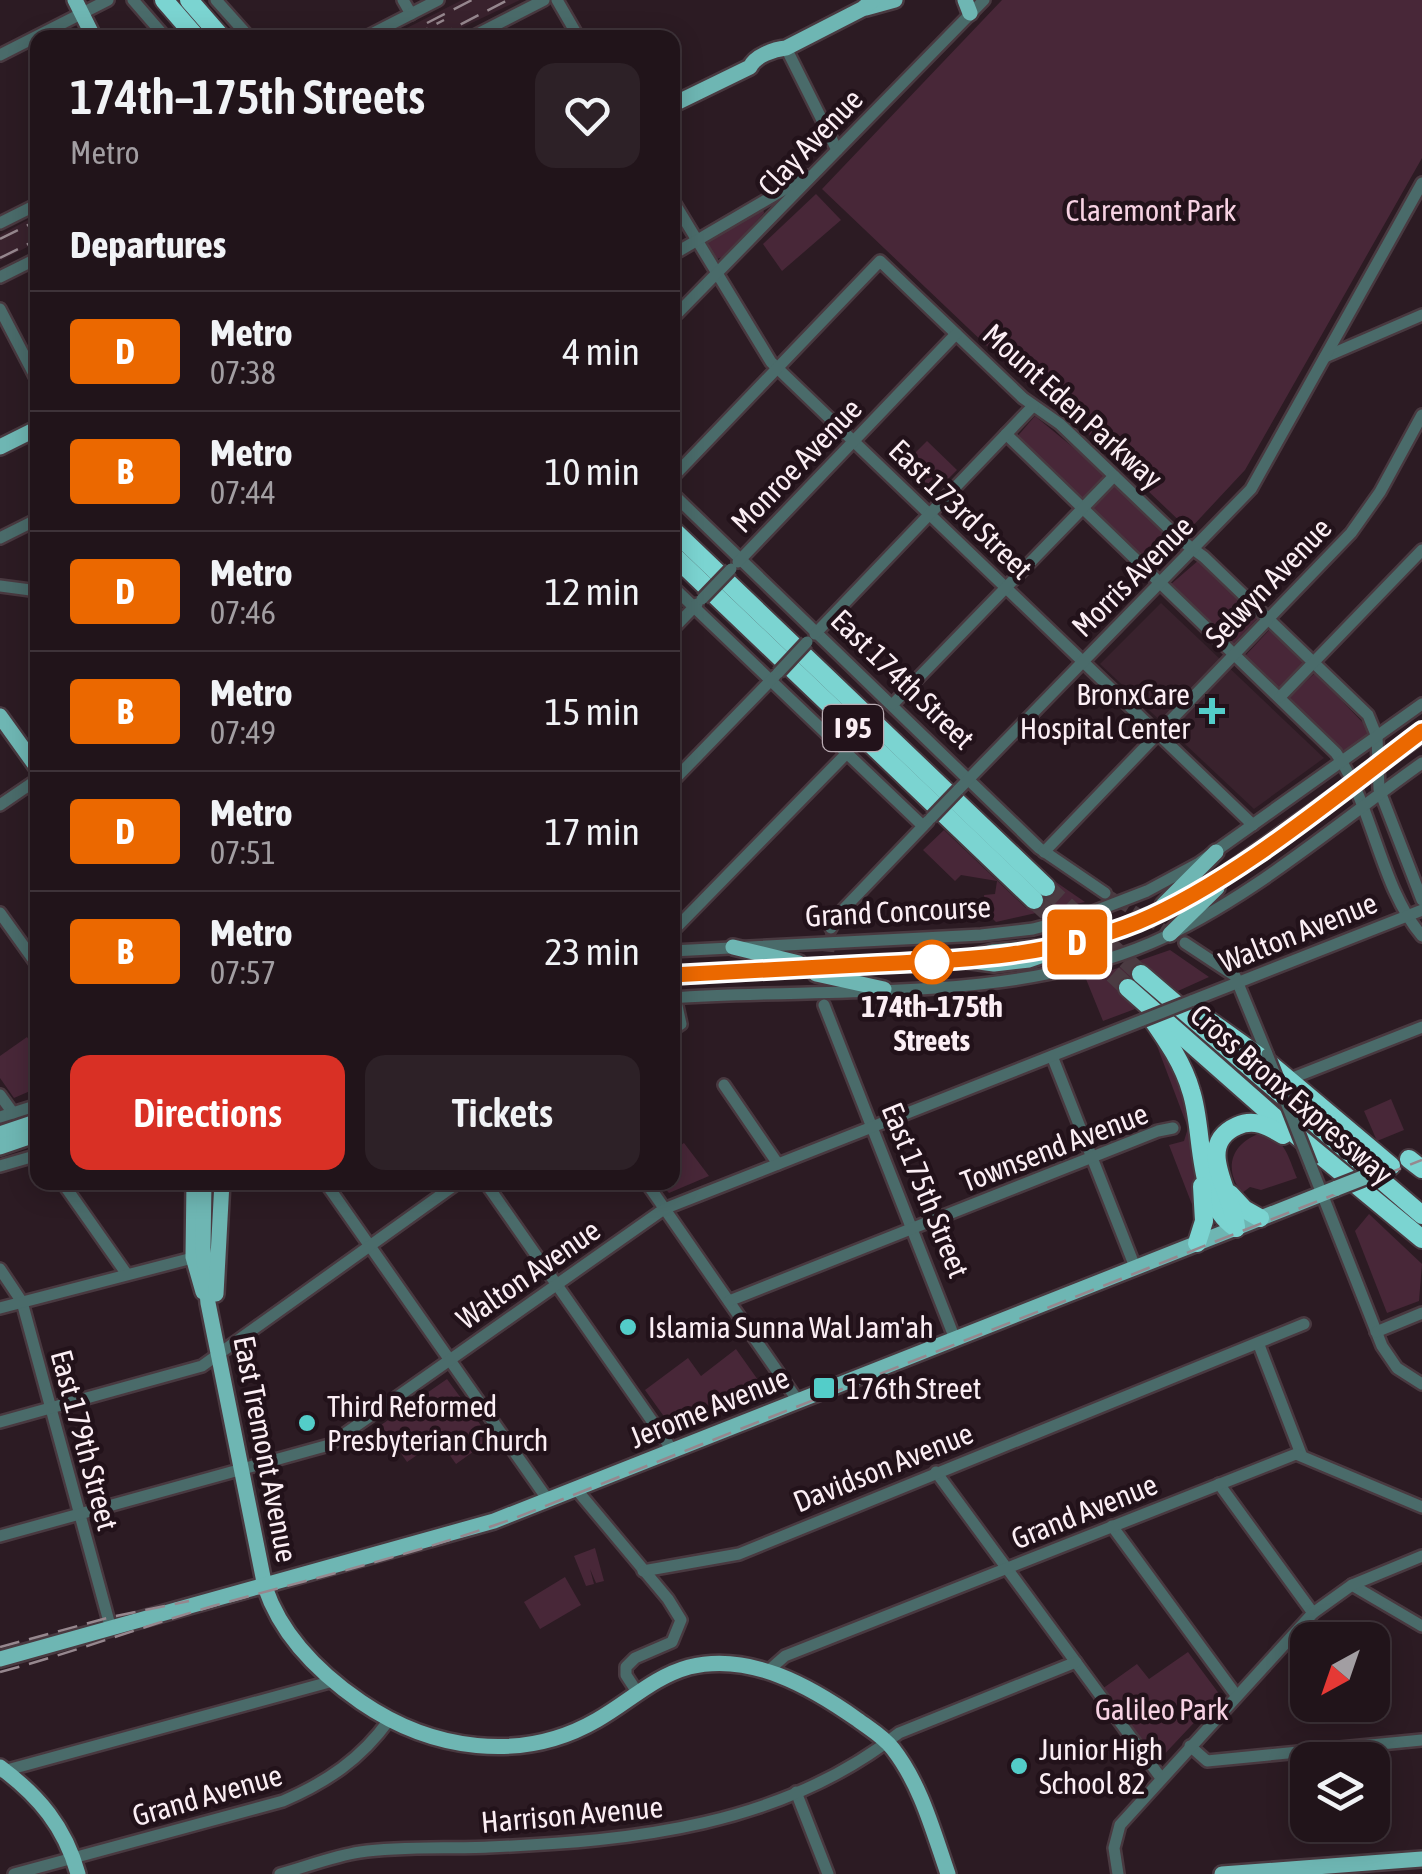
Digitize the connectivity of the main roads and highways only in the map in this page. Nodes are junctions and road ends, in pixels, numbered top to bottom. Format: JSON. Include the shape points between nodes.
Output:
{"nodes":[{"id":1,"x":164,"y":0,"type":"edge"},
{"id":2,"x":188,"y":0,"type":"edge"},
{"id":3,"x":895,"y":0,"type":"edge"},
{"id":4,"x":867,"y":4,"type":"edge"},
{"id":5,"x":78,"y":7,"type":"edge"},
{"id":6,"x":90,"y":30,"type":"edge"},
{"id":7,"x":190,"y":30,"type":"edge"},
{"id":8,"x":215,"y":30,"type":"edge"},
{"id":9,"x":680,"y":101,"type":"edge"},
{"id":10,"x":30,"y":432,"type":"edge"},
{"id":11,"x":0,"y":448,"type":"edge"},
{"id":12,"x":680,"y":537,"type":"edge"},
{"id":13,"x":680,"y":561,"type":"edge"},
{"id":14,"x":0,"y":716,"type":"edge"},
{"id":15,"x":1422,"y":734,"type":"edge"},
{"id":16,"x":30,"y":758,"type":"edge"},
{"id":17,"x":1216,"y":852,"type":"road end"},
{"id":18,"x":1241,"y":864,"type":"junction"},
{"id":19,"x":1153,"y":915,"type":"junction"},
{"id":20,"x":1178,"y":938,"type":"road end"},
{"id":21,"x":733,"y":948,"type":"road end"},
{"id":22,"x":818,"y":968,"type":"junction"},
{"id":23,"x":792,"y":969,"type":"junction"},
{"id":24,"x":680,"y":976,"type":"edge"},
{"id":25,"x":1134,"y":981,"type":"junction"},
{"id":26,"x":884,"y":988,"type":"road end"},
{"id":27,"x":1185,"y":1004,"type":"junction"},
{"id":28,"x":30,"y":1124,"type":"edge"},
{"id":29,"x":0,"y":1134,"type":"edge"},
{"id":30,"x":30,"y":1137,"type":"edge"},
{"id":31,"x":1202,"y":1145,"type":"junction"},
{"id":32,"x":0,"y":1147,"type":"edge"},
{"id":33,"x":1405,"y":1164,"type":"edge"},
{"id":34,"x":1220,"y":1176,"type":"junction"},
{"id":35,"x":1335,"y":1186,"type":"junction"},
{"id":36,"x":197,"y":1190,"type":"edge"},
{"id":37,"x":211,"y":1190,"type":"edge"},
{"id":38,"x":220,"y":1190,"type":"edge"},
{"id":39,"x":1422,"y":1214,"type":"edge"},
{"id":40,"x":1260,"y":1218,"type":"junction"},
{"id":41,"x":1236,"y":1228,"type":"junction"},
{"id":42,"x":1422,"y":1240,"type":"edge"},
{"id":43,"x":1197,"y":1243,"type":"junction"},
{"id":44,"x":206,"y":1256,"type":"junction"},
{"id":45,"x":212,"y":1322,"type":"junction"},
{"id":46,"x":265,"y":1586,"type":"junction"},
{"id":47,"x":0,"y":1660,"type":"edge"},
{"id":48,"x":1,"y":1770,"type":"edge"},
{"id":49,"x":1422,"y":1859,"type":"edge"},
{"id":50,"x":76,"y":1866,"type":"edge"},
{"id":51,"x":1258,"y":1873,"type":"edge"},
{"id":52,"x":948,"y":1874,"type":"edge"},
{"id":53,"x":1222,"y":1874,"type":"edge"}],
"edges":[{"from":1,"to":7,"type":"highway"},
{"from":2,"to":8,"type":"highway"},
{"from":3,"to":4,"type":"main road"},
{"from":4,"to":9,"type":"main road","via":[[757,70],[750,67]]},
{"from":5,"to":6,"type":"main road"},
{"from":10,"to":11,"type":"main road"},
{"from":12,"to":13,"type":"highway","number":"I 95","via":[[1040,894]]},
{"from":14,"to":16,"type":"main road"},
{"from":15,"to":18,"type":"main road","name":"Grand Concourse"},
{"from":17,"to":19,"type":"main road"},
{"from":18,"to":19,"type":"main road","name":"Grand Concourse"},
{"from":18,"to":20,"type":"main road"},
{"from":19,"to":22,"type":"main road","name":"Grand Concourse","via":[[1018,962]]},
{"from":21,"to":22,"type":"main road"},
{"from":22,"to":23,"type":"main road","name":"Grand Concourse"},
{"from":23,"to":24,"type":"main road","name":"Grand Concourse"},
{"from":23,"to":26,"type":"main road"},
{"from":25,"to":27,"type":"highway","name":"Cross Bronx Expressway"},
{"from":25,"to":31,"type":"highway","via":[[1185,1074]]},
{"from":25,"to":35,"type":"highway","name":"Cross Bronx Expressway"},
{"from":27,"to":33,"type":"highway"},
{"from":27,"to":39,"type":"highway","name":"Cross Bronx Expressway"},
{"from":28,"to":29,"type":"main road"},
{"from":30,"to":32,"type":"main road"},
{"from":31,"to":41,"type":"highway","via":[[1212,1198]]},
{"from":31,"to":43,"type":"highway","via":[[1204,1221]]},
{"from":33,"to":35,"type":"main road","name":"Jerome Avenue","bridge":true},
{"from":34,"to":35,"type":"highway","via":[[1221,1139],[1254,1122],[1272,1128]]},
{"from":34,"to":40,"type":"highway","via":[[1237,1203]]},
{"from":34,"to":41,"type":"highway"},
{"from":35,"to":40,"type":"main road","name":"Jerome Avenue"},
{"from":35,"to":42,"type":"highway","name":"Cross Bronx Expressway"},
{"from":36,"to":44,"type":"main road","name":"East Tremont Avenue"},
{"from":37,"to":44,"type":"main road","name":"East Tremont Avenue"},
{"from":38,"to":44,"type":"main road","name":"East Tremont Avenue"},
{"from":40,"to":41,"type":"main road","name":"Jerome Avenue"},
{"from":41,"to":43,"type":"main road","name":"Jerome Avenue"},
{"from":43,"to":46,"type":"main road","name":"Jerome Avenue","via":[[548,1500],[442,1538]]},
{"from":44,"to":45,"type":"main road","name":"East Tremont Avenue"},
{"from":44,"to":45,"type":"main road","name":"East Tremont Avenue"},
{"from":45,"to":46,"type":"main road","name":"East Tremont Avenue"},
{"from":46,"to":47,"type":"main road","name":"Jerome Avenue"},
{"from":46,"to":52,"type":"main road","name":"East Tremont Avenue","via":[[294,1640],[333,1681],[390,1720],[454,1743],[520,1746],[577,1730],[666,1675],[700,1665],[768,1671],[821,1696],[888,1742],[922,1800]]},
{"from":48,"to":50,"type":"main road","via":[[48,1811]]},
{"from":49,"to":51,"type":"main road"},
{"from":51,"to":53,"type":"main road"}]}
